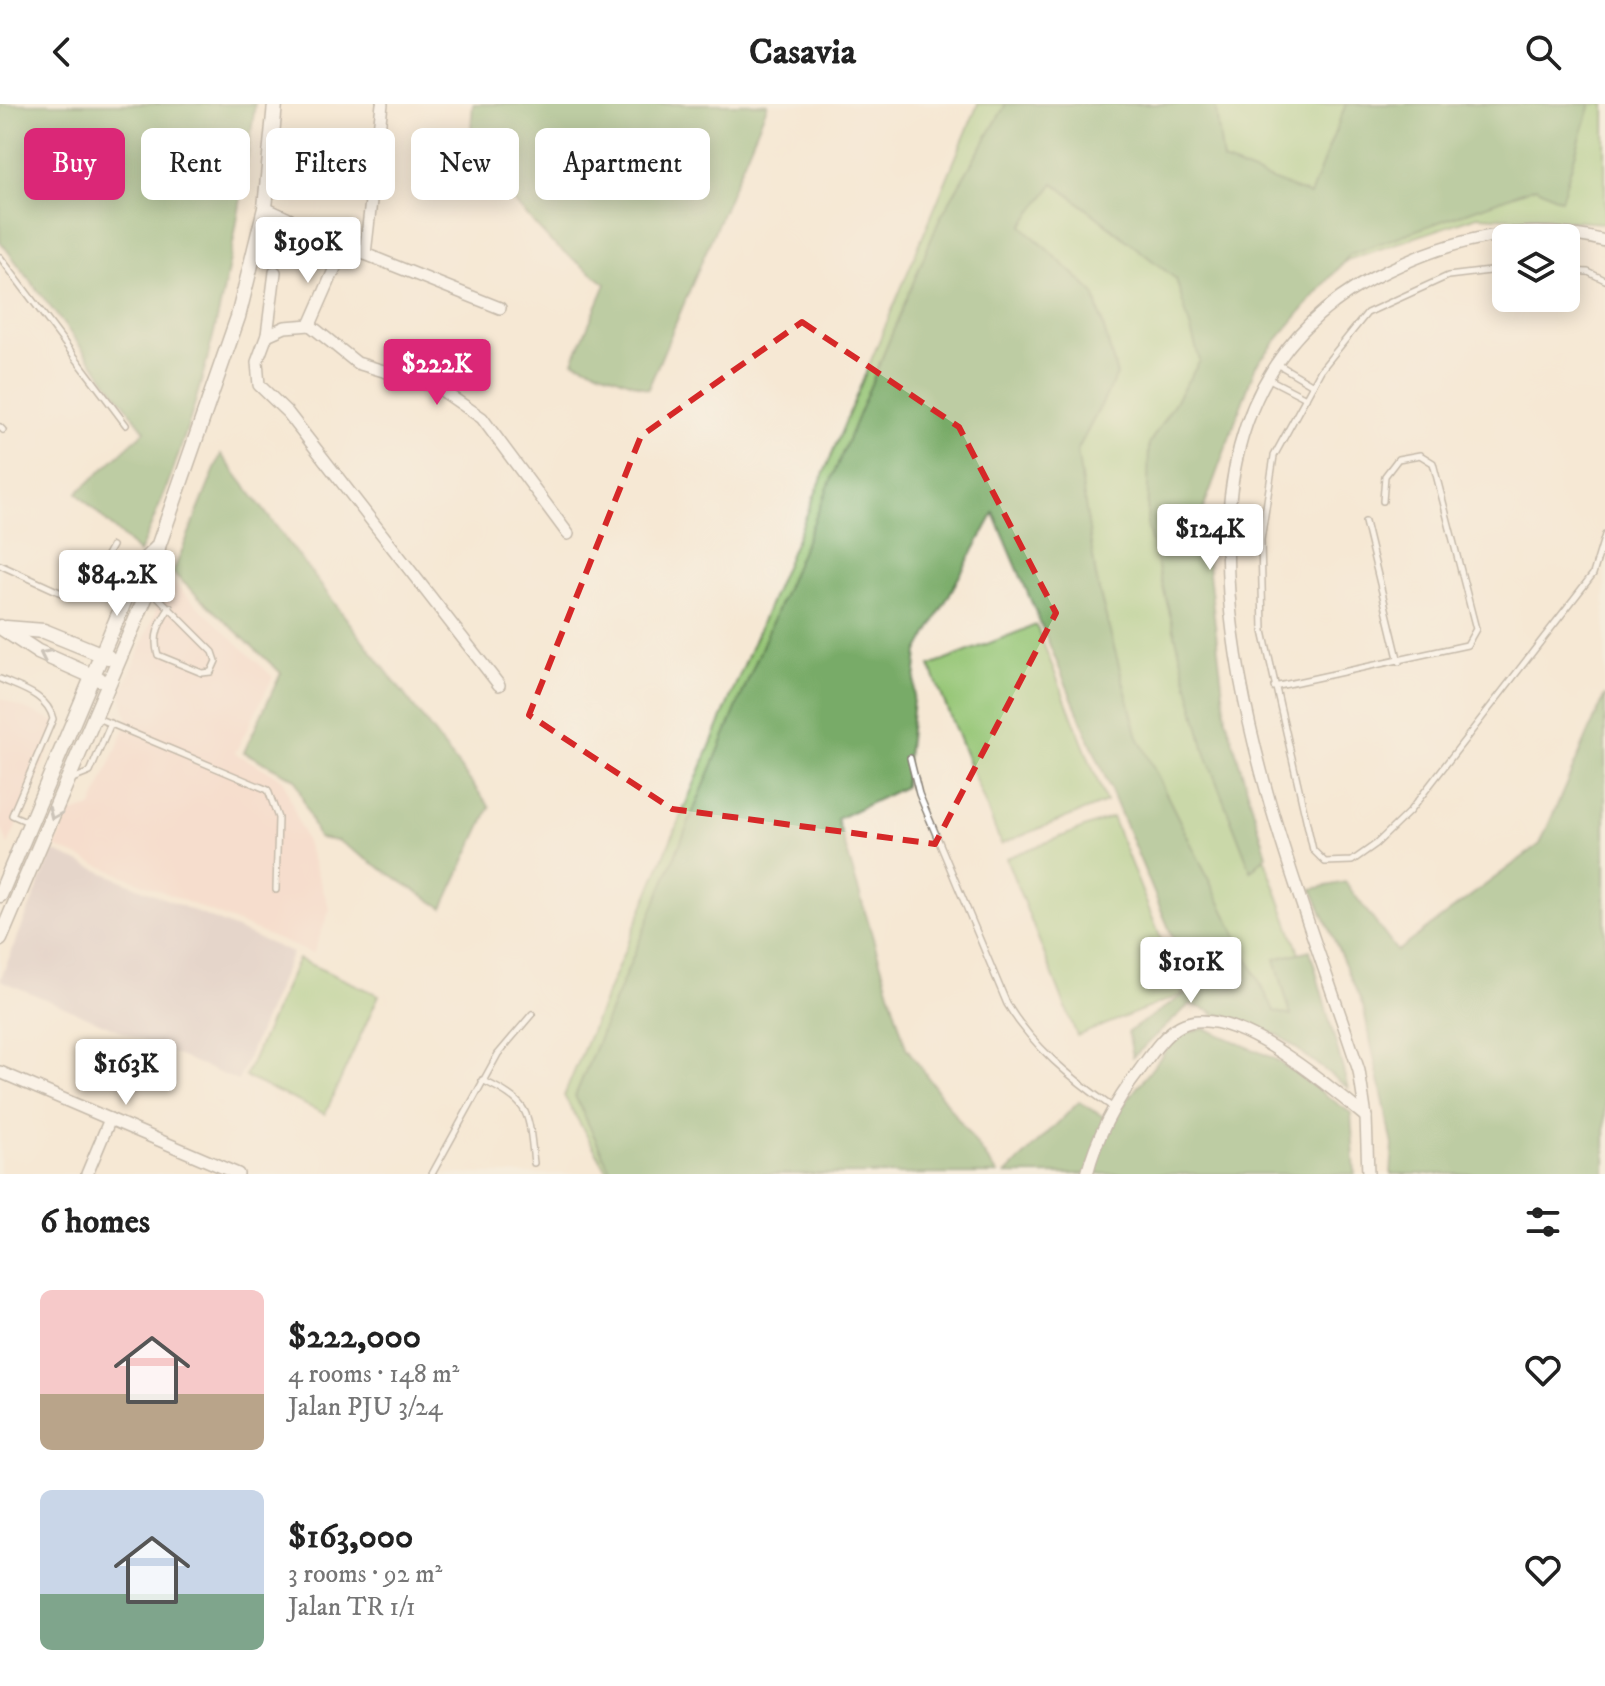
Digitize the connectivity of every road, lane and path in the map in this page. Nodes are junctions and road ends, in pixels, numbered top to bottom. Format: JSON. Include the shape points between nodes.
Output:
{"nodes":[{"id":1,"x":275,"y":104,"type":"edge"},
{"id":2,"x":382,"y":104,"type":"edge"},
{"id":3,"x":265,"y":208,"type":"junction"},
{"id":4,"x":1605,"y":241,"type":"edge"},
{"id":5,"x":345,"y":245,"type":"junction"},
{"id":6,"x":365,"y":254,"type":"junction"},
{"id":7,"x":0,"y":257,"type":"edge"},
{"id":8,"x":1492,"y":271,"type":"edge"},
{"id":9,"x":275,"y":272,"type":"dead end"},
{"id":10,"x":1580,"y":272,"type":"edge"},
{"id":11,"x":1605,"y":280,"type":"edge"},
{"id":12,"x":500,"y":308,"type":"dead end"},
{"id":13,"x":310,"y":325,"type":"junction"},
{"id":14,"x":267,"y":335,"type":"junction"},
{"id":15,"x":1277,"y":364,"type":"junction"},
{"id":16,"x":1269,"y":378,"type":"junction"},
{"id":17,"x":1313,"y":385,"type":"junction"},
{"id":18,"x":1306,"y":398,"type":"junction"},
{"id":19,"x":126,"y":425,"type":"dead end"},
{"id":20,"x":1383,"y":501,"type":"dead end"},
{"id":21,"x":1365,"y":522,"type":"dead end"},
{"id":22,"x":568,"y":534,"type":"dead end"},
{"id":23,"x":1605,"y":535,"type":"edge"},
{"id":24,"x":112,"y":546,"type":"dead end"},
{"id":25,"x":158,"y":547,"type":"junction"},
{"id":26,"x":0,"y":565,"type":"edge"},
{"id":27,"x":150,"y":588,"type":"junction"},
{"id":28,"x":170,"y":607,"type":"junction"},
{"id":29,"x":1,"y":627,"type":"edge"},
{"id":30,"x":101,"y":654,"type":"junction"},
{"id":31,"x":119,"y":662,"type":"junction"},
{"id":32,"x":1399,"y":662,"type":"junction"},
{"id":33,"x":91,"y":676,"type":"junction"},
{"id":34,"x":0,"y":679,"type":"edge"},
{"id":35,"x":110,"y":683,"type":"junction"},
{"id":36,"x":499,"y":685,"type":"dead end"},
{"id":37,"x":1274,"y":687,"type":"junction"},
{"id":38,"x":96,"y":717,"type":"junction"},
{"id":39,"x":111,"y":723,"type":"junction"},
{"id":40,"x":910,"y":758,"type":"dead end"},
{"id":41,"x":69,"y":780,"type":"junction"},
{"id":42,"x":31,"y":823,"type":"junction"},
{"id":43,"x":276,"y":890,"type":"dead end"},
{"id":44,"x":0,"y":895,"type":"edge"},
{"id":45,"x":0,"y":939,"type":"edge"},
{"id":46,"x":532,"y":1014,"type":"dead end"},
{"id":47,"x":0,"y":1072,"type":"edge"},
{"id":48,"x":482,"y":1080,"type":"junction"},
{"id":49,"x":1112,"y":1107,"type":"junction"},
{"id":50,"x":1366,"y":1117,"type":"junction"},
{"id":51,"x":110,"y":1119,"type":"junction"},
{"id":52,"x":534,"y":1163,"type":"dead end"},
{"id":53,"x":87,"y":1174,"type":"edge"},
{"id":54,"x":238,"y":1174,"type":"edge"},
{"id":55,"x":432,"y":1174,"type":"edge"},
{"id":56,"x":1087,"y":1174,"type":"edge"},
{"id":57,"x":1368,"y":1174,"type":"edge"}],
"edges":[{"from":1,"to":3,"type":"street"},
{"from":2,"to":6,"type":"street"},
{"from":3,"to":5,"type":"street"},
{"from":3,"to":25,"type":"street","via":[[238,317]]},
{"from":4,"to":15,"type":"street","via":[[1567,231],[1508,231],[1450,243],[1354,289],[1315,317]]},
{"from":5,"to":6,"type":"street"},
{"from":5,"to":13,"type":"street"},
{"from":6,"to":12,"type":"street"},
{"from":7,"to":19,"type":"lane"},
{"from":8,"to":17,"type":"lane","via":[[1448,276],[1367,313]]},
{"from":9,"to":14,"type":"street"},
{"from":10,"to":11,"type":"lane"},
{"from":13,"to":14,"type":"street"},
{"from":13,"to":22,"type":"street","via":[[357,363],[437,387],[466,404]]},
{"from":14,"to":36,"type":"street","via":[[257,362],[259,385],[288,413]]},
{"from":15,"to":16,"type":"street"},
{"from":15,"to":17,"type":"lane"},
{"from":16,"to":18,"type":"lane"},
{"from":16,"to":50,"type":"street","via":[[1241,449],[1226,535],[1242,698],[1271,809],[1359,1071]]},
{"from":17,"to":18,"type":"lane"},
{"from":18,"to":37,"type":"lane","via":[[1274,456],[1261,540],[1263,631]]},
{"from":20,"to":32,"type":"lane","via":[[1385,476],[1398,459],[1420,455],[1433,463],[1476,629],[1467,645]]},
{"from":21,"to":32,"type":"lane"},
{"from":23,"to":37,"type":"lane","via":[[1593,574],[1544,639],[1409,812],[1352,861],[1325,862],[1313,850]]},
{"from":24,"to":26,"type":"lane","via":[[78,596]]},
{"from":25,"to":27,"type":"street"},
{"from":25,"to":30,"type":"street","via":[[140,564]]},
{"from":27,"to":28,"type":"lane"},
{"from":27,"to":31,"type":"street"},
{"from":28,"to":28,"type":"lane","via":[[213,652],[211,672],[158,655],[157,631]]},
{"from":29,"to":30,"type":"street","via":[[44,631]]},
{"from":33,"to":29,"type":"street","one_way":true,"via":[[38,652]]},
{"from":30,"to":31,"type":"street"},
{"from":30,"to":33,"type":"street"},
{"from":31,"to":35,"type":"street"},
{"from":32,"to":37,"type":"lane"},
{"from":33,"to":35,"type":"street"},
{"from":33,"to":42,"type":"street"},
{"from":34,"to":42,"type":"lane","via":[[33,693],[51,709],[53,719],[12,815]]},
{"from":35,"to":38,"type":"street"},
{"from":38,"to":39,"type":"lane"},
{"from":38,"to":41,"type":"street"},
{"from":39,"to":41,"type":"lane","via":[[90,772]]},
{"from":39,"to":43,"type":"lane","via":[[268,790],[278,818]]},
{"from":40,"to":49,"type":"lane","via":[[919,794],[1007,1004],[1021,1028],[1052,1060]]},
{"from":41,"to":45,"type":"street","one_way":true},
{"from":42,"to":44,"type":"street"},
{"from":46,"to":48,"type":"lane"},
{"from":47,"to":51,"type":"street"},
{"from":48,"to":52,"type":"lane","via":[[510,1093],[528,1112]]},
{"from":48,"to":55,"type":"lane"},
{"from":49,"to":50,"type":"street","via":[[1168,1034],[1182,1024],[1205,1022],[1251,1034],[1290,1056]]},
{"from":49,"to":56,"type":"street"},
{"from":50,"to":57,"type":"street"},
{"from":51,"to":53,"type":"street"},
{"from":51,"to":54,"type":"street"}]}
